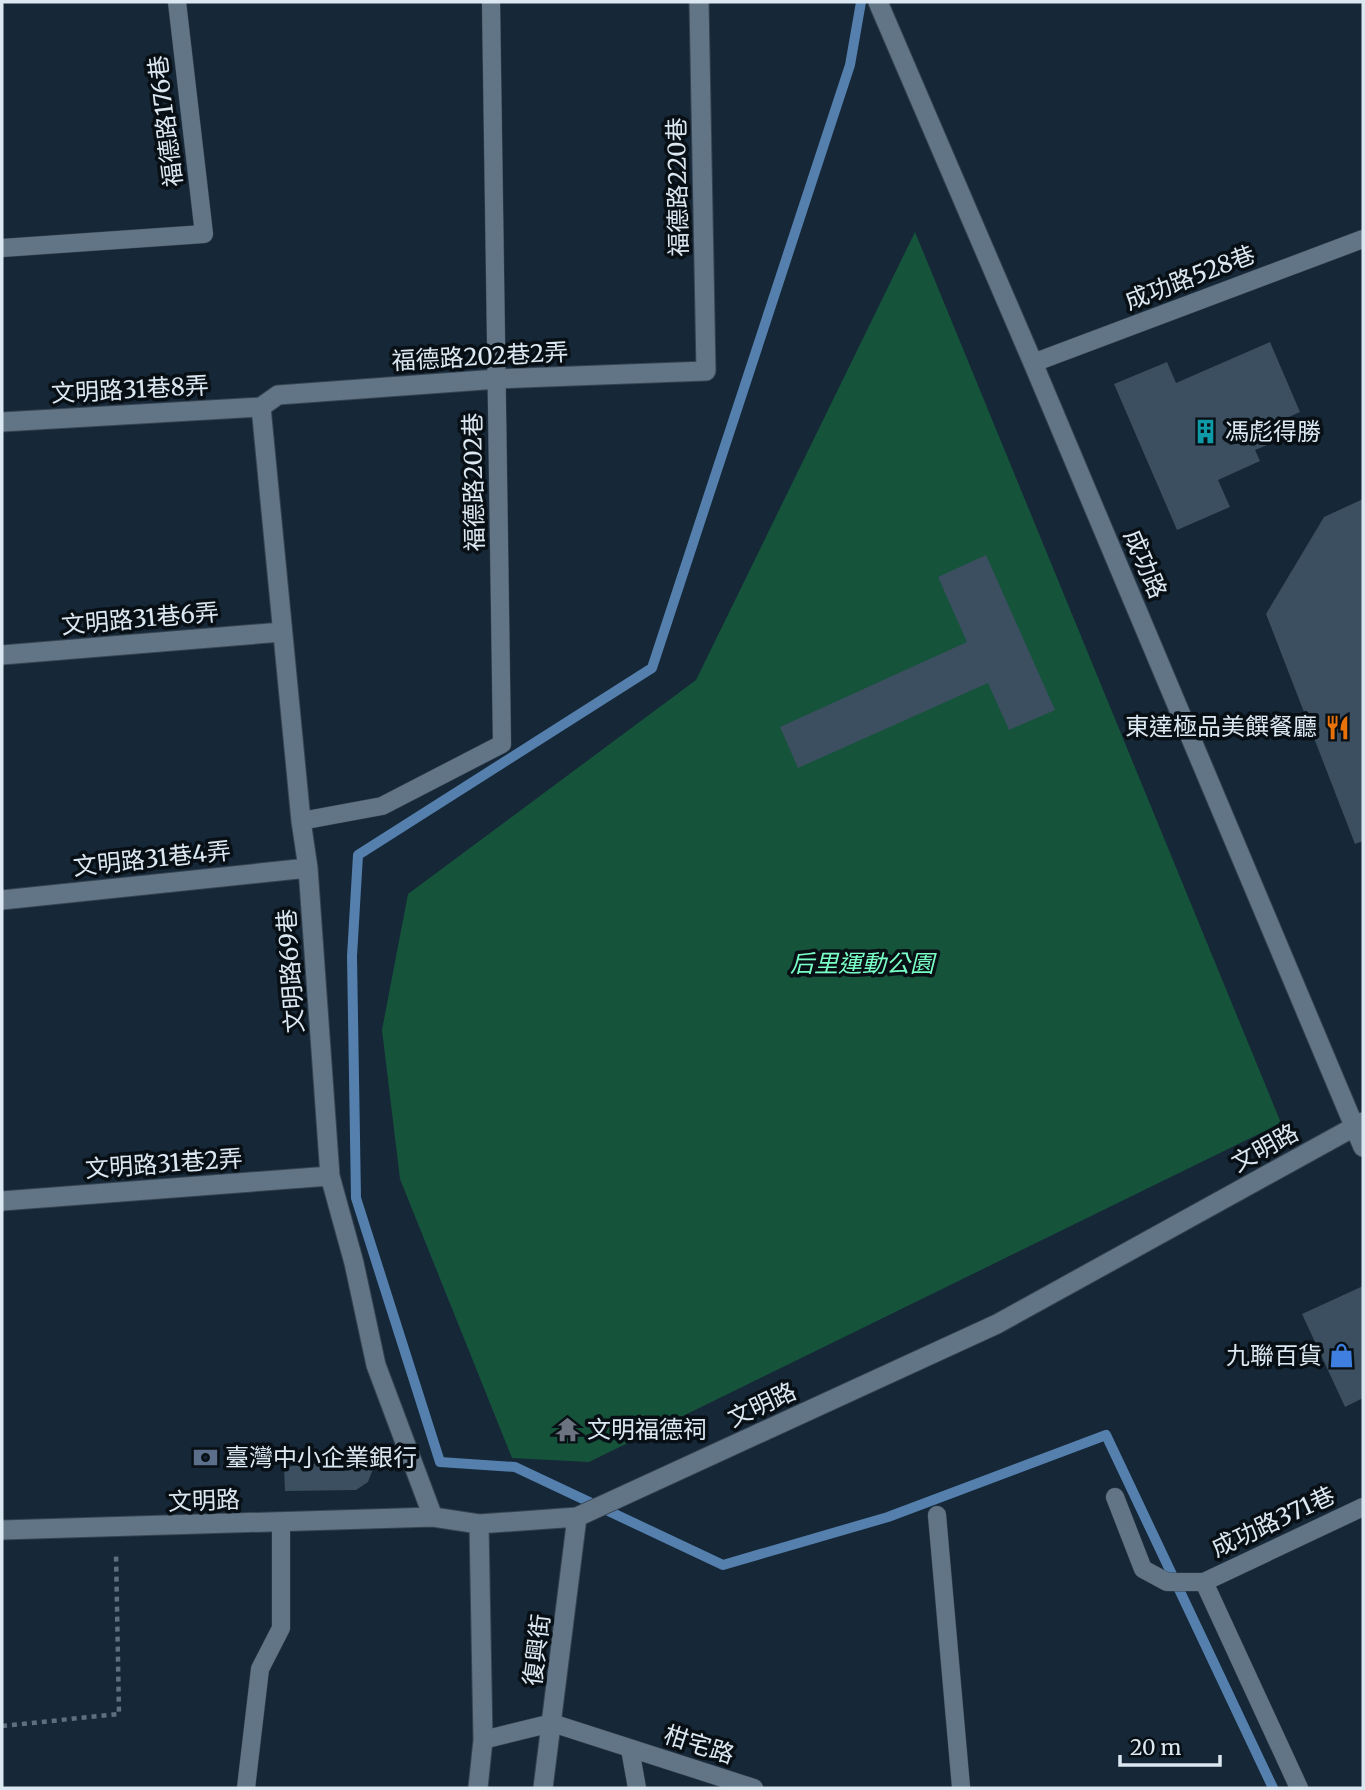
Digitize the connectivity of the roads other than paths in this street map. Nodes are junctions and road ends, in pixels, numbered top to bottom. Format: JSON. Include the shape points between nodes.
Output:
{"nodes":[{"id":1,"x":177,"y":2,"type":"edge"},
{"id":2,"x":491,"y":2,"type":"edge"},
{"id":3,"x":699,"y":2,"type":"edge"},
{"id":4,"x":878,"y":2,"type":"edge"},
{"id":5,"x":1363,"y":239,"type":"edge"},
{"id":6,"x":2,"y":248,"type":"edge"},
{"id":7,"x":1034,"y":363,"type":"junction"},
{"id":8,"x":706,"y":370,"type":"joint"},
{"id":9,"x":498,"y":379,"type":"junction"},
{"id":10,"x":261,"y":407,"type":"junction"},
{"id":11,"x":2,"y":422,"type":"edge"},
{"id":12,"x":282,"y":632,"type":"junction"},
{"id":13,"x":2,"y":655,"type":"edge"},
{"id":14,"x":301,"y":821,"type":"junction"},
{"id":15,"x":308,"y":868,"type":"junction"},
{"id":16,"x":2,"y":900,"type":"edge"},
{"id":17,"x":1359,"y":1124,"type":"edge"},
{"id":18,"x":1363,"y":1147,"type":"edge"},
{"id":19,"x":330,"y":1176,"type":"junction"},
{"id":20,"x":2,"y":1201,"type":"edge"},
{"id":21,"x":1115,"y":1497,"type":"dead end"},
{"id":22,"x":1363,"y":1507,"type":"edge"},
{"id":23,"x":937,"y":1514,"type":"dead end"},
{"id":24,"x":433,"y":1517,"type":"junction"},
{"id":25,"x":577,"y":1517,"type":"junction"},
{"id":26,"x":281,"y":1523,"type":"junction"},
{"id":27,"x":479,"y":1524,"type":"junction"},
{"id":28,"x":2,"y":1530,"type":"edge"},
{"id":29,"x":1204,"y":1582,"type":"junction"},
{"id":30,"x":552,"y":1723,"type":"junction"},
{"id":31,"x":483,"y":1740,"type":"junction"},
{"id":32,"x":630,"y":1749,"type":"junction"},
{"id":33,"x":246,"y":1788,"type":"edge"},
{"id":34,"x":478,"y":1788,"type":"edge"},
{"id":35,"x":543,"y":1788,"type":"edge"},
{"id":36,"x":637,"y":1788,"type":"edge"},
{"id":37,"x":754,"y":1788,"type":"edge"},
{"id":38,"x":958,"y":1788,"type":"edge"},
{"id":39,"x":1299,"y":1788,"type":"edge"}],
"edges":[{"from":1,"to":6,"type":"lane","name":"福德路176巷","via":[[204,234]]},
{"from":2,"to":9,"type":"lane","name":"福德路202巷"},
{"from":3,"to":8,"type":"street","name":"福德路220巷"},
{"from":4,"to":7,"type":"street","name":"成功路"},
{"from":5,"to":7,"type":"lane","name":"成功路528巷"},
{"from":7,"to":17,"type":"street","name":"成功路"},
{"from":8,"to":9,"type":"street","name":"福德路202巷2弄"},
{"from":9,"to":10,"type":"street","name":"福德路202巷2弄","via":[[278,395]]},
{"from":9,"to":14,"type":"lane","name":"福德路202巷","via":[[502,744],[382,806]]},
{"from":10,"to":11,"type":"street","name":"文明路31巷8弄"},
{"from":10,"to":12,"type":"street","name":"文明路69巷"},
{"from":12,"to":13,"type":"street","name":"文明路31巷6弄"},
{"from":12,"to":14,"type":"street","name":"文明路69巷"},
{"from":14,"to":15,"type":"street","name":"文明路69巷"},
{"from":15,"to":16,"type":"street","name":"文明路31巷4弄"},
{"from":15,"to":19,"type":"street","name":"文明路69巷"},
{"from":17,"to":18,"type":"street","name":"成功路"},
{"from":17,"to":25,"type":"street","name":"文明路","via":[[997,1324]]},
{"from":19,"to":20,"type":"street","name":"文明路31巷2弄"},
{"from":19,"to":24,"type":"street","name":"文明路69巷","via":[[355,1263],[376,1365]]},
{"from":21,"to":29,"type":"lane","via":[[1143,1569],[1167,1582]]},
{"from":22,"to":29,"type":"lane","name":"成功路371巷"},
{"from":23,"to":38,"type":"lane"},
{"from":24,"to":26,"type":"street","name":"文明路"},
{"from":24,"to":27,"type":"street","name":"文明路"},
{"from":25,"to":27,"type":"street","name":"文明路"},
{"from":25,"to":30,"type":"street","name":"復興街"},
{"from":26,"to":28,"type":"street","name":"文明路"},
{"from":26,"to":33,"type":"lane","via":[[281,1628],[260,1669]]},
{"from":27,"to":31,"type":"street","name":"復興街"},
{"from":29,"to":39,"type":"lane"},
{"from":30,"to":31,"type":"lane"},
{"from":30,"to":32,"type":"lane","name":"柑宅路"},
{"from":30,"to":35,"type":"street","name":"復興街"},
{"from":31,"to":34,"type":"street","name":"復興街"},
{"from":32,"to":36,"type":"lane","name":"柑宅路"},
{"from":32,"to":37,"type":"lane","name":"柑宅路"}]}
